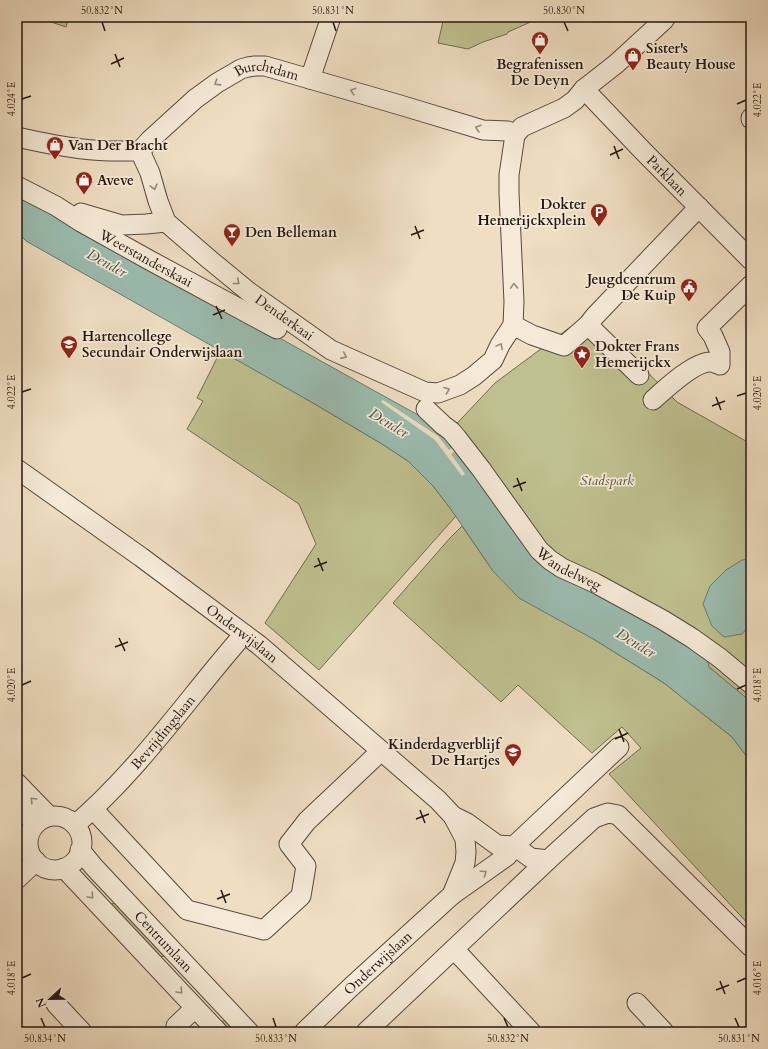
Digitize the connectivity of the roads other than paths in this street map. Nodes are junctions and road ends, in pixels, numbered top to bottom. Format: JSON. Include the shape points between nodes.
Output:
{"nodes":[{"id":1,"x":331,"y":17,"type":"edge"},
{"id":2,"x":666,"y":17,"type":"edge"},
{"id":3,"x":310,"y":79,"type":"junction"},
{"id":4,"x":584,"y":89,"type":"junction"},
{"id":5,"x":515,"y":135,"type":"junction"},
{"id":6,"x":17,"y":137,"type":"edge"},
{"id":7,"x":140,"y":151,"type":"junction"},
{"id":8,"x":17,"y":186,"type":"edge"},
{"id":9,"x":56,"y":206,"type":"junction"},
{"id":10,"x":699,"y":207,"type":"junction"},
{"id":11,"x":166,"y":222,"type":"junction"},
{"id":12,"x":751,"y":260,"type":"edge"},
{"id":13,"x":751,"y":285,"type":"edge"},
{"id":14,"x":513,"y":325,"type":"junction"},
{"id":15,"x":588,"y":325,"type":"junction"},
{"id":16,"x":277,"y":330,"type":"dead end"},
{"id":17,"x":639,"y":375,"type":"dead end"},
{"id":18,"x":653,"y":400,"type":"dead end"},
{"id":19,"x":426,"y":409,"type":"dead end"},
{"id":20,"x":17,"y":469,"type":"edge"},
{"id":21,"x":244,"y":634,"type":"junction"},
{"id":22,"x":751,"y":684,"type":"edge"},
{"id":23,"x":619,"y":747,"type":"dead end"},
{"id":24,"x":381,"y":751,"type":"junction"},
{"id":25,"x":17,"y":783,"type":"edge"},
{"id":26,"x":17,"y":801,"type":"edge"},
{"id":27,"x":93,"y":809,"type":"junction"},
{"id":28,"x":453,"y":816,"type":"junction"},
{"id":29,"x":42,"y":820,"type":"junction"},
{"id":30,"x":75,"y":825,"type":"junction"},
{"id":31,"x":514,"y":846,"type":"junction"},
{"id":32,"x":80,"y":850,"type":"junction"},
{"id":33,"x":548,"y":860,"type":"junction"},
{"id":34,"x":36,"y":861,"type":"junction"},
{"id":35,"x":64,"y":868,"type":"junction"},
{"id":36,"x":17,"y":879,"type":"edge"},
{"id":37,"x":452,"y":895,"type":"junction"},
{"id":38,"x":751,"y":947,"type":"edge"},
{"id":39,"x":454,"y":949,"type":"junction"},
{"id":40,"x":637,"y":1003,"type":"dead end"},
{"id":41,"x":56,"y":1004,"type":"dead end"},
{"id":42,"x":195,"y":1008,"type":"junction"},
{"id":43,"x":176,"y":1026,"type":"dead end"},
{"id":44,"x":82,"y":1032,"type":"edge"},
{"id":45,"x":218,"y":1032,"type":"edge"},
{"id":46,"x":249,"y":1032,"type":"edge"},
{"id":47,"x":304,"y":1032,"type":"edge"},
{"id":48,"x":366,"y":1032,"type":"edge"},
{"id":49,"x":531,"y":1032,"type":"edge"},
{"id":50,"x":664,"y":1032,"type":"edge"}],
"edges":[{"from":1,"to":3,"type":"street"},
{"from":2,"to":4,"type":"street","via":[[616,64]]},
{"from":5,"to":3,"type":"street","name":"Burchtdam","one_way":true,"via":[[508,131],[483,130]]},
{"from":3,"to":7,"type":"street","name":"Burchtdam","one_way":true,"via":[[265,66],[241,69],[195,99]]},
{"from":4,"to":5,"type":"street","via":[[564,108],[522,127]]},
{"from":4,"to":10,"type":"street","name":"Parklaan"},
{"from":14,"to":5,"type":"street","one_way":true,"via":[[509,176]]},
{"from":6,"to":7,"type":"street","via":[[76,148]]},
{"from":7,"to":11,"type":"street","name":"Denderkaai","one_way":true},
{"from":8,"to":9,"type":"street","name":"Weerstanderskaai"},
{"from":9,"to":11,"type":"street","via":[[122,225]]},
{"from":9,"to":16,"type":"street","name":"Weerstanderskaai"},
{"from":10,"to":12,"type":"street","name":"Parklaan"},
{"from":10,"to":15,"type":"street"},
{"from":11,"to":14,"type":"street","name":"Denderkaai","one_way":true,"via":[[249,292],[331,350],[425,392],[438,393],[460,385],[474,376],[493,360]]},
{"from":13,"to":18,"type":"street","via":[[707,328],[720,352],[720,365],[710,362],[701,365],[678,378]]},
{"from":14,"to":15,"type":"street","via":[[532,335],[564,346]]},
{"from":15,"to":17,"type":"street"},
{"from":19,"to":22,"type":"street","name":"Wandelweg","via":[[457,438],[539,550],[550,560],[664,620],[720,658]]},
{"from":20,"to":21,"type":"street","name":"Onderwijslaan","via":[[147,561]]},
{"from":21,"to":24,"type":"street","name":"Onderwijslaan"},
{"from":21,"to":27,"type":"street","name":"Bevrijdingslaan","via":[[163,733]]},
{"from":23,"to":31,"type":"street","name":"Onderwijslaan"},
{"from":24,"to":27,"type":"street","via":[[307,821],[289,844],[306,866],[300,896],[264,930],[187,910]]},
{"from":24,"to":28,"type":"street","name":"Onderwijslaan"},
{"from":29,"to":25,"type":"street","one_way":true},
{"from":26,"to":29,"type":"street"},
{"from":27,"to":30,"type":"street","name":"Bevrijdingslaan"},
{"from":28,"to":31,"type":"street","name":"Onderwijslaan","via":[[497,845]]},
{"from":28,"to":37,"type":"street","name":"Onderwijslaan","via":[[464,839],[466,852],[465,863]]},
{"from":29,"to":30,"type":"street","via":[[57,816]]},
{"from":29,"to":34,"type":"street","via":[[30,833],[28,840],[28,848]]},
{"from":30,"to":32,"type":"street","via":[[81,839]]},
{"from":31,"to":33,"type":"street","via":[[531,858]]},
{"from":37,"to":31,"type":"street","name":"Onderwijslaan","one_way":true,"via":[[507,856]]},
{"from":32,"to":35,"type":"street","via":[[72,864]]},
{"from":32,"to":46,"type":"street","name":"Centrumlaan"},
{"from":33,"to":38,"type":"street","via":[[594,818],[608,813],[618,815]]},
{"from":33,"to":39,"type":"street"},
{"from":34,"to":35,"type":"street","via":[[44,867]]},
{"from":34,"to":36,"type":"street"},
{"from":35,"to":42,"type":"street","name":"Centrumlaan","one_way":true},
{"from":37,"to":47,"type":"street","name":"Onderwijslaan"},
{"from":39,"to":48,"type":"street"},
{"from":39,"to":49,"type":"street"},
{"from":40,"to":50,"type":"street"},
{"from":41,"to":44,"type":"street"},
{"from":42,"to":43,"type":"street"},
{"from":42,"to":45,"type":"street","name":"Centrumlaan"}]}
